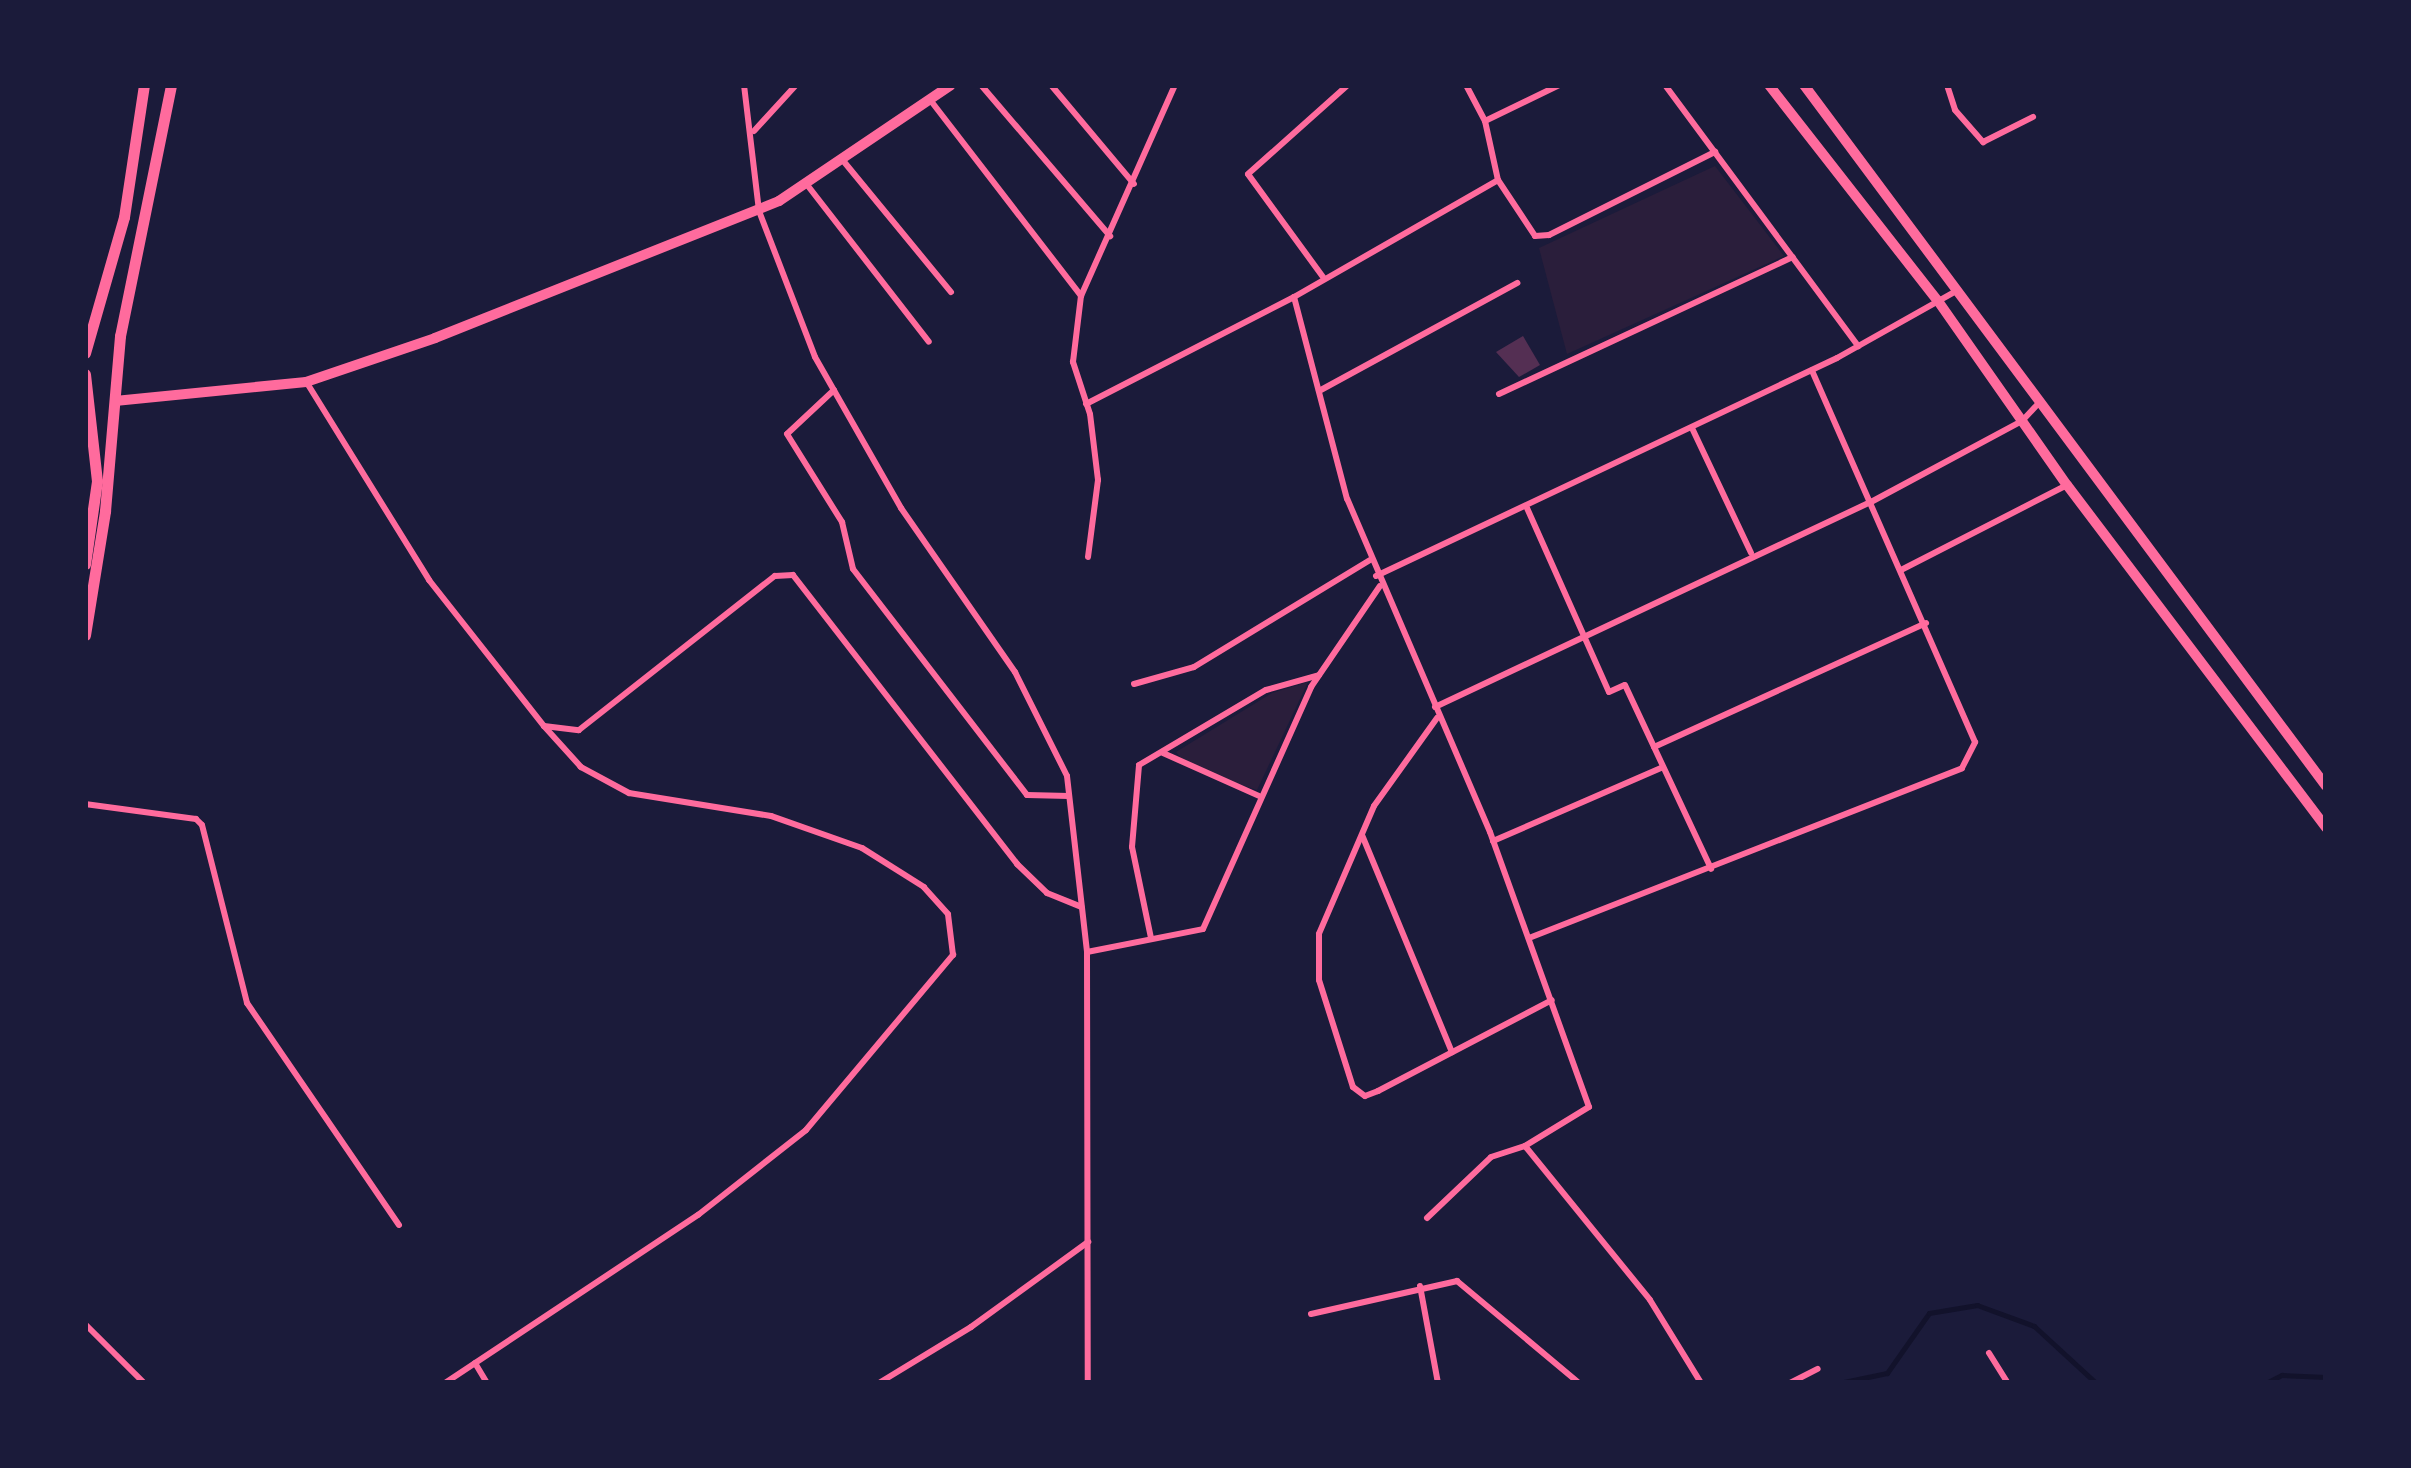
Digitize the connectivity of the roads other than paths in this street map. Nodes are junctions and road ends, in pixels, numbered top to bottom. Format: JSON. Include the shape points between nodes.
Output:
{"nodes":[{"id":1,"x":144,"y":85,"type":"edge"},
{"id":2,"x":171,"y":85,"type":"edge"},
{"id":3,"x":744,"y":85,"type":"edge"},
{"id":4,"x":796,"y":85,"type":"edge"},
{"id":5,"x":951,"y":85,"type":"edge"},
{"id":6,"x":981,"y":85,"type":"edge"},
{"id":7,"x":1051,"y":85,"type":"edge"},
{"id":8,"x":1174,"y":85,"type":"edge"},
{"id":9,"x":1348,"y":85,"type":"edge"},
{"id":10,"x":1466,"y":85,"type":"edge"},
{"id":11,"x":1560,"y":85,"type":"edge"},
{"id":12,"x":1664,"y":85,"type":"edge"},
{"id":13,"x":1769,"y":85,"type":"edge"},
{"id":14,"x":1804,"y":85,"type":"edge"},
{"id":15,"x":1946,"y":85,"type":"edge"},
{"id":16,"x":932,"y":102,"type":"junction"},
{"id":17,"x":2033,"y":117,"type":"dead end"},
{"id":18,"x":1485,"y":121,"type":"junction"},
{"id":19,"x":754,"y":130,"type":"junction"},
{"id":20,"x":1715,"y":152,"type":"junction"},
{"id":21,"x":845,"y":162,"type":"junction"},
{"id":22,"x":1498,"y":180,"type":"junction"},
{"id":23,"x":1134,"y":185,"type":"junction"},
{"id":24,"x":808,"y":186,"type":"junction"},
{"id":25,"x":759,"y":211,"type":"junction"},
{"id":26,"x":1110,"y":236,"type":"junction"},
{"id":27,"x":1793,"y":257,"type":"junction"},
{"id":28,"x":1323,"y":277,"type":"junction"},
{"id":29,"x":1518,"y":283,"type":"dead end"},
{"id":30,"x":1959,"y":290,"type":"junction"},
{"id":31,"x":951,"y":292,"type":"dead end"},
{"id":32,"x":1082,"y":296,"type":"junction"},
{"id":33,"x":1294,"y":297,"type":"junction"},
{"id":34,"x":1938,"y":301,"type":"junction"},
{"id":35,"x":929,"y":342,"type":"dead end"},
{"id":36,"x":1858,"y":346,"type":"junction"},
{"id":37,"x":85,"y":354,"type":"edge"},
{"id":38,"x":1812,"y":370,"type":"junction"},
{"id":39,"x":85,"y":374,"type":"edge"},
{"id":40,"x":306,"y":382,"type":"junction"},
{"id":41,"x":834,"y":390,"type":"junction"},
{"id":42,"x":1319,"y":391,"type":"junction"},
{"id":43,"x":1499,"y":394,"type":"dead end"},
{"id":44,"x":116,"y":402,"type":"junction"},
{"id":45,"x":2040,"y":402,"type":"junction"},
{"id":46,"x":1086,"y":404,"type":"junction"},
{"id":47,"x":2022,"y":422,"type":"junction"},
{"id":48,"x":1692,"y":428,"type":"junction"},
{"id":49,"x":2067,"y":486,"type":"junction"},
{"id":50,"x":1870,"y":502,"type":"junction"},
{"id":51,"x":1527,"y":508,"type":"junction"},
{"id":52,"x":1751,"y":552,"type":"junction"},
{"id":53,"x":1088,"y":557,"type":"dead end"},
{"id":54,"x":1370,"y":560,"type":"junction"},
{"id":55,"x":85,"y":564,"type":"edge"},
{"id":56,"x":1901,"y":570,"type":"junction"},
{"id":57,"x":1376,"y":576,"type":"junction"},
{"id":58,"x":1380,"y":586,"type":"junction"},
{"id":59,"x":1926,"y":623,"type":"junction"},
{"id":60,"x":85,"y":635,"type":"edge"},
{"id":61,"x":1586,"y":636,"type":"junction"},
{"id":62,"x":1319,"y":675,"type":"junction"},
{"id":63,"x":1134,"y":684,"type":"dead end"},
{"id":64,"x":1435,"y":707,"type":"junction"},
{"id":65,"x":1436,"y":718,"type":"junction"},
{"id":66,"x":544,"y":726,"type":"junction"},
{"id":67,"x":1654,"y":747,"type":"junction"},
{"id":68,"x":1163,"y":753,"type":"junction"},
{"id":69,"x":1663,"y":767,"type":"junction"},
{"id":70,"x":2326,"y":786,"type":"edge"},
{"id":71,"x":1069,"y":796,"type":"junction"},
{"id":72,"x":1259,"y":796,"type":"junction"},
{"id":73,"x":85,"y":804,"type":"edge"},
{"id":74,"x":2326,"y":828,"type":"edge"},
{"id":75,"x":1362,"y":834,"type":"junction"},
{"id":76,"x":1493,"y":841,"type":"junction"},
{"id":77,"x":1711,"y":869,"type":"junction"},
{"id":78,"x":1082,"y":907,"type":"junction"},
{"id":79,"x":1151,"y":938,"type":"junction"},
{"id":80,"x":1529,"y":938,"type":"junction"},
{"id":81,"x":1087,"y":952,"type":"junction"},
{"id":82,"x":1552,"y":1000,"type":"junction"},
{"id":83,"x":1452,"y":1052,"type":"junction"},
{"id":84,"x":1525,"y":1146,"type":"junction"},
{"id":85,"x":1426,"y":1218,"type":"dead end"},
{"id":86,"x":399,"y":1226,"type":"dead end"},
{"id":87,"x":1088,"y":1242,"type":"junction"},
{"id":88,"x":1420,"y":1286,"type":"junction"},
{"id":89,"x":1311,"y":1314,"type":"dead end"},
{"id":90,"x":85,"y":1324,"type":"edge"},
{"id":91,"x":1988,"y":1354,"type":"dead end"},
{"id":92,"x":474,"y":1364,"type":"junction"},
{"id":93,"x":1818,"y":1369,"type":"dead end"},
{"id":94,"x":144,"y":1383,"type":"edge"},
{"id":95,"x":445,"y":1383,"type":"edge"},
{"id":96,"x":486,"y":1383,"type":"edge"},
{"id":97,"x":879,"y":1383,"type":"edge"},
{"id":98,"x":1088,"y":1383,"type":"edge"},
{"id":99,"x":1438,"y":1383,"type":"edge"},
{"id":100,"x":1579,"y":1383,"type":"edge"},
{"id":101,"x":1700,"y":1383,"type":"edge"},
{"id":102,"x":1790,"y":1383,"type":"edge"},
{"id":103,"x":2008,"y":1383,"type":"edge"}],
"edges":[{"from":1,"to":37,"type":"main road","via":[[117,249]]},
{"from":2,"to":44,"type":"main road","via":[[120,336]]},
{"from":3,"to":19,"type":"street"},
{"from":4,"to":19,"type":"street"},
{"from":5,"to":16,"type":"main road"},
{"from":6,"to":26,"type":"street"},
{"from":7,"to":23,"type":"street"},
{"from":8,"to":23,"type":"street"},
{"from":9,"to":28,"type":"street","via":[[1248,174]]},
{"from":10,"to":18,"type":"street"},
{"from":11,"to":18,"type":"street"},
{"from":12,"to":20,"type":"street"},
{"from":13,"to":34,"type":"main road"},
{"from":14,"to":30,"type":"main road"},
{"from":15,"to":17,"type":"street","via":[[1955,110],[1982,142]]},
{"from":16,"to":21,"type":"main road"},
{"from":16,"to":32,"type":"street"},
{"from":18,"to":22,"type":"street"},
{"from":19,"to":25,"type":"street"},
{"from":20,"to":22,"type":"street","via":[[1542,237],[1528,233]]},
{"from":20,"to":27,"type":"street"},
{"from":21,"to":24,"type":"main road"},
{"from":21,"to":31,"type":"street"},
{"from":22,"to":28,"type":"street"},
{"from":23,"to":26,"type":"street"},
{"from":24,"to":25,"type":"main road"},
{"from":24,"to":35,"type":"street"},
{"from":25,"to":40,"type":"main road"},
{"from":25,"to":41,"type":"street"},
{"from":26,"to":32,"type":"street"},
{"from":27,"to":36,"type":"street"},
{"from":27,"to":43,"type":"street"},
{"from":28,"to":33,"type":"street"},
{"from":29,"to":42,"type":"street"},
{"from":30,"to":34,"type":"street"},
{"from":30,"to":45,"type":"main road"},
{"from":32,"to":46,"type":"street","via":[[1074,362]]},
{"from":33,"to":42,"type":"street"},
{"from":33,"to":46,"type":"street"},
{"from":34,"to":36,"type":"street"},
{"from":34,"to":47,"type":"main road"},
{"from":36,"to":38,"type":"street"},
{"from":38,"to":48,"type":"street"},
{"from":38,"to":50,"type":"street"},
{"from":39,"to":55,"type":"main road","via":[[98,481]]},
{"from":40,"to":44,"type":"main road"},
{"from":40,"to":66,"type":"street","via":[[429,580]]},
{"from":41,"to":71,"type":"street","via":[[902,508],[1016,672],[1067,776]]},
{"from":41,"to":71,"type":"street","via":[[787,434],[842,522],[854,569],[1027,795]]},
{"from":42,"to":54,"type":"street"},
{"from":44,"to":60,"type":"main road"},
{"from":45,"to":47,"type":"street"},
{"from":45,"to":70,"type":"main road"},
{"from":46,"to":53,"type":"street","via":[[1098,480]]},
{"from":47,"to":49,"type":"main road"},
{"from":47,"to":50,"type":"street"},
{"from":48,"to":51,"type":"street"},
{"from":48,"to":52,"type":"street"},
{"from":49,"to":56,"type":"street"},
{"from":49,"to":74,"type":"main road"},
{"from":50,"to":52,"type":"street"},
{"from":50,"to":56,"type":"street"},
{"from":51,"to":57,"type":"street"},
{"from":51,"to":61,"type":"street"},
{"from":52,"to":61,"type":"street"},
{"from":54,"to":57,"type":"street"},
{"from":54,"to":63,"type":"street","via":[[1194,668]]},
{"from":56,"to":59,"type":"street"},
{"from":57,"to":58,"type":"street"},
{"from":58,"to":62,"type":"street"},
{"from":58,"to":64,"type":"street"},
{"from":59,"to":67,"type":"street"},
{"from":59,"to":77,"type":"street","via":[[1969,717],[1975,742],[1962,768]]},
{"from":61,"to":64,"type":"street"},
{"from":61,"to":67,"type":"street","via":[[1609,692],[1625,685]]},
{"from":62,"to":68,"type":"street","via":[[1266,690]]},
{"from":62,"to":72,"type":"street"},
{"from":64,"to":65,"type":"street"},
{"from":65,"to":75,"type":"street","via":[[1392,775]]},
{"from":65,"to":76,"type":"street"},
{"from":66,"to":78,"type":"street","via":[[579,730],[775,576],[793,574],[1016,864],[1047,893]]},
{"from":66,"to":92,"type":"street","via":[[581,767],[629,793],[771,816],[862,848],[924,887],[948,914],[953,955],[806,1130],[698,1214]]},
{"from":67,"to":69,"type":"street"},
{"from":68,"to":72,"type":"street"},
{"from":68,"to":79,"type":"street","via":[[1136,772],[1132,822]]},
{"from":69,"to":76,"type":"street"},
{"from":69,"to":77,"type":"street"},
{"from":71,"to":78,"type":"street"},
{"from":72,"to":79,"type":"street","via":[[1203,929]]},
{"from":73,"to":86,"type":"street","via":[[196,818],[202,826],[247,1004]]},
{"from":75,"to":83,"type":"street"},
{"from":75,"to":83,"type":"street","via":[[1319,934],[1316,962],[1353,1087],[1365,1096]]},
{"from":76,"to":80,"type":"street"},
{"from":77,"to":80,"type":"street"},
{"from":78,"to":81,"type":"street"},
{"from":79,"to":81,"type":"street"},
{"from":80,"to":82,"type":"street"},
{"from":81,"to":87,"type":"street"},
{"from":82,"to":83,"type":"street"},
{"from":82,"to":84,"type":"street","via":[[1589,1107]]},
{"from":84,"to":85,"type":"street","via":[[1491,1157]]},
{"from":84,"to":101,"type":"street","via":[[1650,1300]]},
{"from":87,"to":97,"type":"street","via":[[971,1327]]},
{"from":87,"to":98,"type":"street"},
{"from":88,"to":89,"type":"street"},
{"from":88,"to":99,"type":"street"},
{"from":88,"to":100,"type":"street","via":[[1457,1280],[1468,1285]]},
{"from":90,"to":94,"type":"street"},
{"from":91,"to":103,"type":"street"},
{"from":92,"to":95,"type":"street"},
{"from":92,"to":96,"type":"street"},
{"from":93,"to":102,"type":"street"}]}
